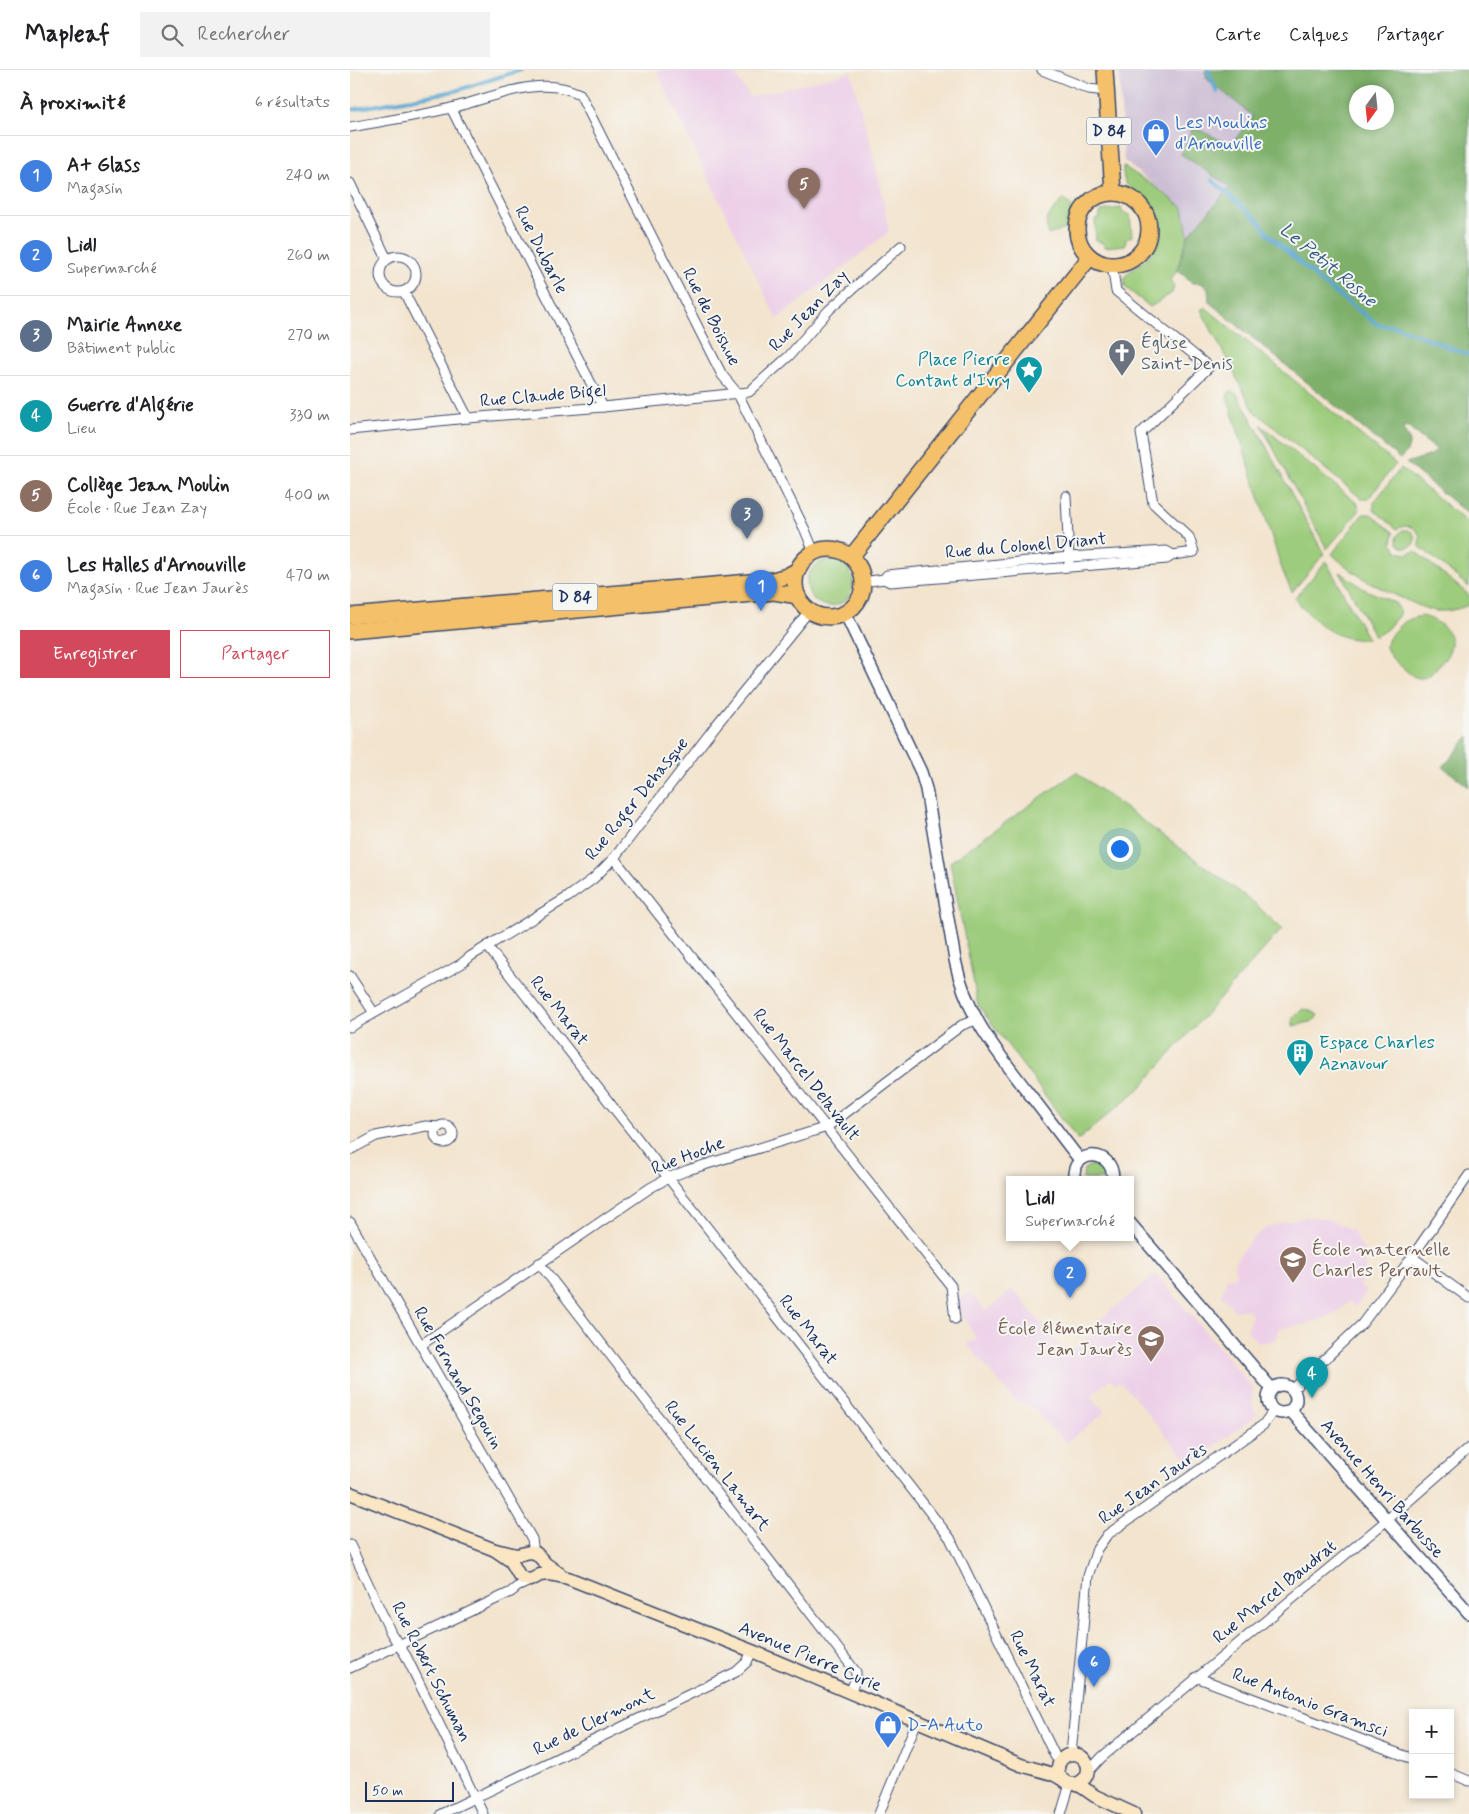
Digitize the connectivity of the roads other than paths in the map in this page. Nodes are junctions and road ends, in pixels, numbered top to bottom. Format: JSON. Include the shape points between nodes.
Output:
{"nodes":[{"id":1,"x":1042,"y":70,"type":"edge"},
{"id":2,"x":1105,"y":70,"type":"edge"},
{"id":3,"x":1106,"y":91,"type":"junction"},
{"id":4,"x":451,"y":108,"type":"junction"},
{"id":5,"x":350,"y":127,"type":"edge"},
{"id":6,"x":350,"y":182,"type":"edge"},
{"id":7,"x":1113,"y":192,"type":"junction"},
{"id":8,"x":901,"y":246,"type":"dead end"},
{"id":9,"x":1090,"y":257,"type":"junction"},
{"id":10,"x":387,"y":259,"type":"junction"},
{"id":11,"x":1112,"y":265,"type":"junction"},
{"id":12,"x":404,"y":292,"type":"junction"},
{"id":13,"x":738,"y":394,"type":"junction"},
{"id":14,"x":602,"y":407,"type":"junction"},
{"id":15,"x":468,"y":418,"type":"junction"},
{"id":16,"x":350,"y":430,"type":"edge"},
{"id":17,"x":1066,"y":496,"type":"dead end"},
{"id":18,"x":814,"y":552,"type":"junction"},
{"id":19,"x":1173,"y":555,"type":"junction"},
{"id":20,"x":851,"y":557,"type":"junction"},
{"id":21,"x":1069,"y":557,"type":"junction"},
{"id":22,"x":1069,"y":567,"type":"junction"},
{"id":23,"x":798,"y":570,"type":"junction"},
{"id":24,"x":884,"y":579,"type":"junction"},
{"id":25,"x":863,"y":582,"type":"junction"},
{"id":26,"x":798,"y":596,"type":"junction"},
{"id":27,"x":810,"y":610,"type":"junction"},
{"id":28,"x":845,"y":613,"type":"junction"},
{"id":29,"x":350,"y":616,"type":"edge"},
{"id":30,"x":350,"y":631,"type":"edge"},
{"id":31,"x":614,"y":858,"type":"junction"},
{"id":32,"x":487,"y":946,"type":"junction"},
{"id":33,"x":350,"y":976,"type":"edge"},
{"id":34,"x":374,"y":1013,"type":"junction"},
{"id":35,"x":976,"y":1020,"type":"junction"},
{"id":36,"x":350,"y":1027,"type":"edge"},
{"id":37,"x":439,"y":1127,"type":"dead end"},
{"id":38,"x":826,"y":1127,"type":"junction"},
{"id":39,"x":350,"y":1150,"type":"edge"},
{"id":40,"x":1080,"y":1160,"type":"junction"},
{"id":41,"x":1469,"y":1175,"type":"edge"},
{"id":42,"x":1074,"y":1176,"type":"edge"},
{"id":43,"x":1112,"y":1176,"type":"edge"},
{"id":44,"x":668,"y":1178,"type":"junction"},
{"id":45,"x":350,"y":1222,"type":"edge"},
{"id":46,"x":1134,"y":1228,"type":"edge"},
{"id":47,"x":1412,"y":1258,"type":"junction"},
{"id":48,"x":539,"y":1263,"type":"junction"},
{"id":49,"x":1469,"y":1298,"type":"edge"},
{"id":50,"x":955,"y":1319,"type":"dead end"},
{"id":51,"x":420,"y":1344,"type":"junction"},
{"id":52,"x":1272,"y":1389,"type":"junction"},
{"id":53,"x":1292,"y":1390,"type":"junction"},
{"id":54,"x":1274,"y":1410,"type":"junction"},
{"id":55,"x":1290,"y":1410,"type":"junction"},
{"id":56,"x":1469,"y":1448,"type":"edge"},
{"id":57,"x":350,"y":1493,"type":"edge"},
{"id":58,"x":1387,"y":1520,"type":"junction"},
{"id":59,"x":350,"y":1545,"type":"edge"},
{"id":60,"x":521,"y":1561,"type":"junction"},
{"id":61,"x":543,"y":1562,"type":"junction"},
{"id":62,"x":537,"y":1577,"type":"junction"},
{"id":63,"x":568,"y":1578,"type":"junction"},
{"id":64,"x":516,"y":1588,"type":"junction"},
{"id":65,"x":1469,"y":1613,"type":"edge"},
{"id":66,"x":400,"y":1645,"type":"junction"},
{"id":67,"x":752,"y":1651,"type":"junction"},
{"id":68,"x":350,"y":1668,"type":"edge"},
{"id":69,"x":1196,"y":1677,"type":"junction"},
{"id":70,"x":850,"y":1693,"type":"junction"},
{"id":71,"x":917,"y":1721,"type":"junction"},
{"id":72,"x":1409,"y":1757,"type":"edge"},
{"id":73,"x":1055,"y":1762,"type":"junction"},
{"id":74,"x":1087,"y":1769,"type":"junction"},
{"id":75,"x":1454,"y":1774,"type":"edge"},
{"id":76,"x":1469,"y":1780,"type":"edge"},
{"id":77,"x":1068,"y":1782,"type":"junction"},
{"id":78,"x":475,"y":1798,"type":"junction"},
{"id":79,"x":1103,"y":1799,"type":"junction"},
{"id":80,"x":441,"y":1814,"type":"edge"},
{"id":81,"x":482,"y":1814,"type":"edge"},
{"id":82,"x":879,"y":1814,"type":"edge"},
{"id":83,"x":1061,"y":1814,"type":"edge"},
{"id":84,"x":1134,"y":1814,"type":"edge"}],
"edges":[{"from":1,"to":3,"type":"street","via":[[1089,89]]},
{"from":2,"to":3,"type":"main road","number":"D 84"},
{"from":3,"to":7,"type":"main road","number":"D 84"},
{"from":4,"to":5,"type":"street"},
{"from":4,"to":13,"type":"street","name":"Rue de Boishue","via":[[516,88],[568,89],[580,94],[722,375]]},
{"from":4,"to":14,"type":"street","name":"Rue Dubarle"},
{"from":6,"to":10,"type":"street"},
{"from":7,"to":9,"type":"main road","via":[[1092,199],[1079,214],[1076,232],[1083,250]]},
{"from":7,"to":11,"type":"main road","via":[[1130,196],[1137,202],[1146,215],[1149,231],[1139,253],[1127,262]]},
{"from":8,"to":13,"type":"street","name":"Rue Jean Zay","via":[[829,310],[789,356],[749,392]]},
{"from":9,"to":11,"type":"main road"},
{"from":9,"to":20,"type":"main road"},
{"from":10,"to":12,"type":"street","via":[[380,268],[382,285],[392,292]]},
{"from":10,"to":12,"type":"street","via":[[405,257],[414,266],[414,284]]},
{"from":11,"to":19,"type":"street","name":"Rue du Colonel Driant","via":[[1116,291],[1209,367],[1141,433],[1153,503],[1189,537],[1194,552]]},
{"from":12,"to":15,"type":"street"},
{"from":13,"to":14,"type":"street","name":"Rue Claude Bigel"},
{"from":13,"to":18,"type":"street","name":"Rue de Boishue"},
{"from":14,"to":15,"type":"street","name":"Rue Claude Bigel"},
{"from":15,"to":16,"type":"street","name":"Rue Claude Bigel"},
{"from":17,"to":21,"type":"street"},
{"from":18,"to":20,"type":"main road","via":[[837,550]]},
{"from":18,"to":23,"type":"main road"},
{"from":19,"to":21,"type":"street","name":"Rue du Colonel Driant","via":[[1166,551]]},
{"from":19,"to":22,"type":"street","name":"Rue du Colonel Driant","via":[[1167,559]]},
{"from":20,"to":25,"type":"main road","via":[[862,572]]},
{"from":21,"to":22,"type":"street"},
{"from":21,"to":24,"type":"street","name":"Rue du Colonel Driant","via":[[887,575]]},
{"from":22,"to":24,"type":"street","name":"Rue du Colonel Driant","via":[[890,582]]},
{"from":23,"to":26,"type":"main road","via":[[795,585]]},
{"from":23,"to":29,"type":"main road","number":"D 84","via":[[773,580]]},
{"from":24,"to":25,"type":"street","name":"Rue du Colonel Driant"},
{"from":25,"to":28,"type":"main road","via":[[859,600]]},
{"from":26,"to":27,"type":"main road"},
{"from":26,"to":30,"type":"main road","number":"D 84","via":[[774,592]]},
{"from":27,"to":28,"type":"main road","via":[[827,617]]},
{"from":27,"to":31,"type":"street","name":"Rue Roger Dehasque"},
{"from":28,"to":35,"type":"street","via":[[921,772],[960,983]]},
{"from":31,"to":32,"type":"street","name":"Rue Roger Dehasque","via":[[568,897]]},
{"from":31,"to":38,"type":"street","name":"Rue Marcel Delavault"},
{"from":32,"to":34,"type":"street","name":"Rue Roger Dehasque"},
{"from":32,"to":44,"type":"street","name":"Rue Marat"},
{"from":33,"to":34,"type":"street"},
{"from":34,"to":36,"type":"street","name":"Rue Roger Dehasque"},
{"from":35,"to":38,"type":"street","name":"Rue Hoche","via":[[962,1024]]},
{"from":35,"to":40,"type":"street"},
{"from":37,"to":39,"type":"street","via":[[426,1126],[376,1136]]},
{"from":38,"to":44,"type":"street","name":"Rue Hoche"},
{"from":38,"to":50,"type":"street","name":"Rue Marcel Delavault","via":[[951,1286]]},
{"from":40,"to":42,"type":"street"},
{"from":40,"to":43,"type":"street","via":[[1092,1156],[1103,1158],[1111,1167]]},
{"from":41,"to":47,"type":"street"},
{"from":44,"to":48,"type":"street","name":"Rue Hoche"},
{"from":44,"to":73,"type":"street","name":"Rue Marat","via":[[950,1538]]},
{"from":45,"to":51,"type":"street","name":"Rue Fernand Segouin"},
{"from":46,"to":52,"type":"street"},
{"from":47,"to":49,"type":"street"},
{"from":47,"to":53,"type":"street","via":[[1362,1324]]},
{"from":48,"to":51,"type":"street","name":"Rue Hoche"},
{"from":48,"to":70,"type":"street","name":"Rue Lucien Lamart","via":[[856,1672]]},
{"from":51,"to":60,"type":"street","name":"Rue Fernand Segouin","via":[[532,1539],[533,1546]]},
{"from":52,"to":53,"type":"street","via":[[1280,1385]]},
{"from":52,"to":54,"type":"street","via":[[1268,1398]]},
{"from":53,"to":55,"type":"street","via":[[1296,1398]]},
{"from":54,"to":55,"type":"street","via":[[1282,1413]]},
{"from":54,"to":73,"type":"street","name":"Rue Jean Jaurès","via":[[1263,1425],[1122,1523],[1096,1550],[1088,1576]]},
{"from":55,"to":58,"type":"street","name":"Avenue Henri Barbusse"},
{"from":56,"to":58,"type":"street","name":"Rue Marcel Baudrat"},
{"from":57,"to":60,"type":"main road","name":"Avenue Pierre Curie"},
{"from":58,"to":65,"type":"street","name":"Avenue Henri Barbusse"},
{"from":58,"to":69,"type":"street","name":"Rue Marcel Baudrat"},
{"from":59,"to":66,"type":"street","name":"Rue Robert Schuman","via":[[391,1633]]},
{"from":60,"to":61,"type":"main road","name":"Avenue Pierre Curie","via":[[538,1554]]},
{"from":60,"to":62,"type":"main road","name":"Avenue Pierre Curie","via":[[524,1579]]},
{"from":60,"to":64,"type":"street","name":"Rue Fernand Segouin"},
{"from":61,"to":62,"type":"main road","via":[[543,1569]]},
{"from":61,"to":63,"type":"main road","name":"Avenue Pierre Curie"},
{"from":62,"to":63,"type":"main road","name":"Avenue Pierre Curie","via":[[552,1574]]},
{"from":62,"to":64,"type":"street"},
{"from":63,"to":67,"type":"main road","name":"Avenue Pierre Curie"},
{"from":64,"to":66,"type":"street"},
{"from":66,"to":68,"type":"street"},
{"from":66,"to":78,"type":"street","name":"Rue Robert Schuman"},
{"from":67,"to":70,"type":"main road","name":"Avenue Pierre Curie"},
{"from":67,"to":78,"type":"street","name":"Rue de Clermont","via":[[747,1662],[736,1672]]},
{"from":69,"to":72,"type":"street","name":"Rue Antonio Gramsci"},
{"from":69,"to":74,"type":"street","name":"Rue Marcel Baudrat"},
{"from":70,"to":71,"type":"main road","name":"Avenue Pierre Curie"},
{"from":71,"to":73,"type":"main road","name":"Avenue Pierre Curie","via":[[1021,1765]]},
{"from":71,"to":82,"type":"street"},
{"from":73,"to":74,"type":"main road","via":[[1079,1755]]},
{"from":73,"to":77,"type":"main road","via":[[1058,1773]]},
{"from":73,"to":77,"type":"main road","name":"Avenue Pierre Curie","via":[[1056,1774]]},
{"from":74,"to":77,"type":"main road","via":[[1083,1781]]},
{"from":74,"to":79,"type":"main road","via":[[1095,1790]]},
{"from":75,"to":76,"type":"street"},
{"from":77,"to":79,"type":"main road","name":"Avenue Pierre Curie"},
{"from":77,"to":83,"type":"street"},
{"from":78,"to":80,"type":"street","name":"Rue de Clermont"},
{"from":78,"to":81,"type":"street","name":"Rue Robert Schuman"},
{"from":79,"to":84,"type":"main road","name":"Avenue Pierre Curie"}]}
